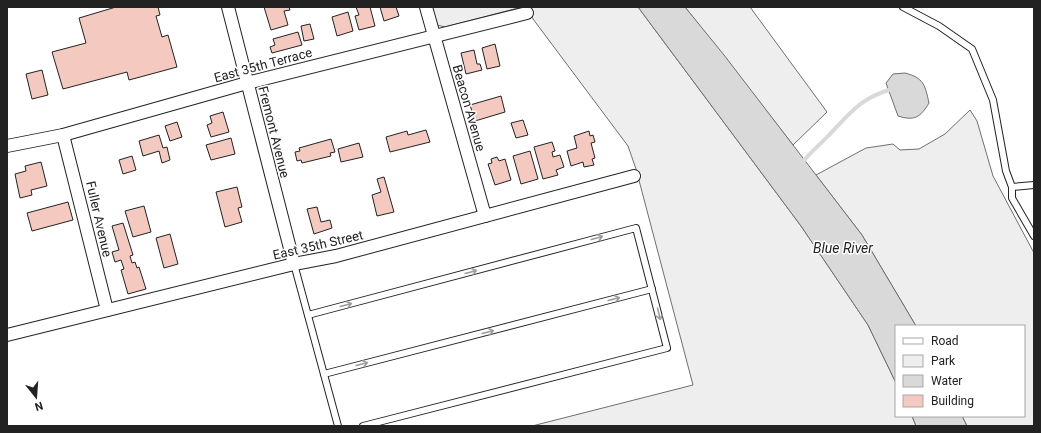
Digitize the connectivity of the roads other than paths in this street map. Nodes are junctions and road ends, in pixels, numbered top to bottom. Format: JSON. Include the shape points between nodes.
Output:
{"nodes":[{"id":1,"x":228,"y":7,"type":"edge"},
{"id":2,"x":426,"y":7,"type":"edge"},
{"id":3,"x":903,"y":7,"type":"edge"},
{"id":4,"x":528,"y":13,"type":"dead end"},
{"id":5,"x":434,"y":36,"type":"junction"},
{"id":6,"x":247,"y":83,"type":"junction"},
{"id":7,"x":63,"y":135,"type":"junction"},
{"id":8,"x":7,"y":146,"type":"edge"},
{"id":9,"x":634,"y":176,"type":"dead end"},
{"id":10,"x":1034,"y":185,"type":"edge"},
{"id":11,"x":1012,"y":187,"type":"junction"},
{"id":12,"x":485,"y":216,"type":"junction"},
{"id":13,"x":1034,"y":236,"type":"edge"},
{"id":14,"x":294,"y":264,"type":"junction"},
{"id":15,"x":652,"y":289,"type":"junction"},
{"id":16,"x":107,"y":310,"type":"junction"},
{"id":17,"x":308,"y":315,"type":"junction"},
{"id":18,"x":7,"y":335,"type":"edge"},
{"id":19,"x":324,"y":374,"type":"junction"},
{"id":20,"x":338,"y":426,"type":"edge"},
{"id":21,"x":363,"y":426,"type":"edge"}],
"edges":[{"from":1,"to":6,"type":"street","name":"Fremont Avenue"},
{"from":2,"to":5,"type":"street","name":"Beacon Avenue"},
{"from":3,"to":11,"type":"lane","via":[[939,26],[972,49],[993,100],[1006,171]]},
{"from":4,"to":5,"type":"street","name":"East 35th Terrace"},
{"from":5,"to":6,"type":"street","name":"East 35th Terrace"},
{"from":5,"to":12,"type":"street","name":"Beacon Avenue"},
{"from":6,"to":7,"type":"street","name":"East 35th Terrace"},
{"from":6,"to":14,"type":"street","name":"Fremont Avenue"},
{"from":7,"to":8,"type":"street","name":"East 35th Terrace"},
{"from":7,"to":16,"type":"street","name":"Fuller Avenue"},
{"from":9,"to":12,"type":"street","name":"East 35th Street"},
{"from":10,"to":11,"type":"lane"},
{"from":11,"to":13,"type":"lane","via":[[1012,198]]},
{"from":12,"to":14,"type":"street","name":"East 35th Street","via":[[336,256]]},
{"from":14,"to":16,"type":"street","name":"East 35th Street"},
{"from":14,"to":17,"type":"lane"},
{"from":17,"to":15,"type":"lane","one_way":true,"via":[[636,228]]},
{"from":19,"to":15,"type":"lane","one_way":true},
{"from":15,"to":21,"type":"lane","one_way":true,"via":[[667,348]]},
{"from":16,"to":18,"type":"street","name":"East 35th Street"},
{"from":17,"to":19,"type":"lane"},
{"from":19,"to":20,"type":"lane"}]}
